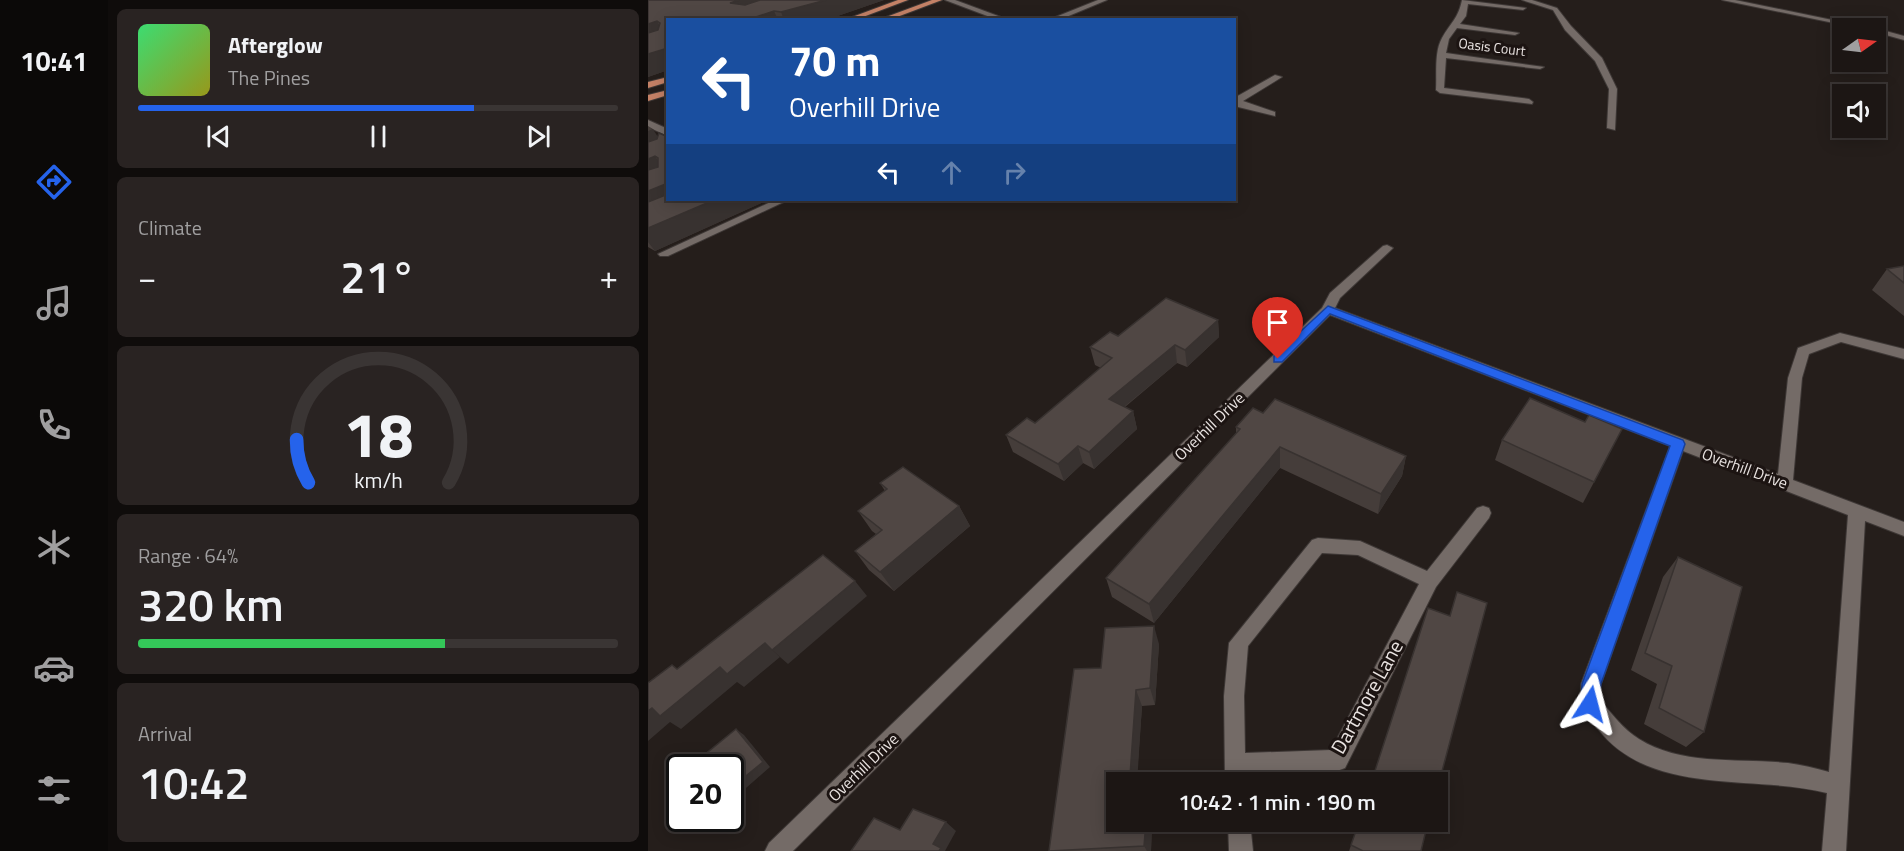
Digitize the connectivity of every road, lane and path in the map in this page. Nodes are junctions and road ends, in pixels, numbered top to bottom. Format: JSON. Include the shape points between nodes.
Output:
{"nodes":[{"id":1,"x":905,"y":0,"type":"edge"},
{"id":2,"x":939,"y":0,"type":"edge"},
{"id":3,"x":948,"y":0,"type":"edge"},
{"id":4,"x":1076,"y":0,"type":"edge"},
{"id":5,"x":1104,"y":0,"type":"edge"},
{"id":6,"x":1725,"y":0,"type":"edge"},
{"id":7,"x":1465,"y":1,"type":"edge"},
{"id":8,"x":1092,"y":4,"type":"junction"},
{"id":9,"x":1524,"y":4,"type":"edge"},
{"id":10,"x":853,"y":18,"type":"edge"},
{"id":11,"x":888,"y":18,"type":"edge"},
{"id":12,"x":1000,"y":18,"type":"edge"},
{"id":13,"x":1056,"y":18,"type":"edge"},
{"id":14,"x":1832,"y":21,"type":"edge"},
{"id":15,"x":1457,"y":26,"type":"junction"},
{"id":16,"x":1515,"y":33,"type":"dead end"},
{"id":17,"x":1886,"y":33,"type":"edge"},
{"id":18,"x":1904,"y":38,"type":"edge"},
{"id":19,"x":1442,"y":55,"type":"junction"},
{"id":20,"x":1540,"y":67,"type":"dead end"},
{"id":21,"x":1278,"y":76,"type":"dead end"},
{"id":22,"x":666,"y":80,"type":"edge"},
{"id":23,"x":648,"y":85,"type":"edge"},
{"id":24,"x":666,"y":93,"type":"edge"},
{"id":25,"x":648,"y":98,"type":"edge"},
{"id":26,"x":1236,"y":101,"type":"edge"},
{"id":27,"x":1236,"y":102,"type":"edge"},
{"id":28,"x":1529,"y":102,"type":"dead end"},
{"id":29,"x":1272,"y":114,"type":"dead end"},
{"id":30,"x":651,"y":127,"type":"edge"},
{"id":31,"x":1612,"y":128,"type":"dead end"},
{"id":32,"x":666,"y":132,"type":"edge"},
{"id":33,"x":781,"y":201,"type":"edge"},
{"id":34,"x":1387,"y":248,"type":"dead end"},
{"id":35,"x":664,"y":254,"type":"dead end"},
{"id":36,"x":1328,"y":310,"type":"junction"},
{"id":37,"x":1904,"y":354,"type":"edge"},
{"id":38,"x":1678,"y":444,"type":"junction"},
{"id":39,"x":1785,"y":482,"type":"junction"},
{"id":40,"x":1857,"y":510,"type":"junction"},
{"id":41,"x":1483,"y":513,"type":"dead end"},
{"id":42,"x":1904,"y":529,"type":"edge"},
{"id":43,"x":1430,"y":580,"type":"junction"},
{"id":44,"x":1236,"y":772,"type":"edge"},
{"id":45,"x":1243,"y":772,"type":"edge"},
{"id":46,"x":1838,"y":785,"type":"junction"},
{"id":47,"x":1240,"y":832,"type":"edge"},
{"id":48,"x":777,"y":851,"type":"edge"},
{"id":49,"x":1241,"y":851,"type":"edge"},
{"id":50,"x":1834,"y":851,"type":"edge"}],
"edges":[{"from":1,"to":10,"type":"main road"},
{"from":2,"to":11,"type":"main road"},
{"from":3,"to":12,"type":"street"},
{"from":4,"to":8,"type":"street"},
{"from":5,"to":8,"type":"street"},
{"from":6,"to":14,"type":"street"},
{"from":7,"to":9,"type":"street"},
{"from":7,"to":15,"type":"street"},
{"from":8,"to":13,"type":"street"},
{"from":9,"to":31,"type":"street","via":[[1555,9],[1599,60],[1613,89]]},
{"from":15,"to":16,"type":"street"},
{"from":15,"to":19,"type":"street","via":[[1445,39]]},
{"from":17,"to":18,"type":"street"},
{"from":19,"to":20,"type":"street","name":"Oasis Court"},
{"from":19,"to":28,"type":"street","via":[[1440,90]]},
{"from":21,"to":26,"type":"street"},
{"from":22,"to":23,"type":"main road"},
{"from":24,"to":25,"type":"main road"},
{"from":27,"to":29,"type":"street"},
{"from":30,"to":32,"type":"street"},
{"from":33,"to":35,"type":"street"},
{"from":34,"to":36,"type":"street","via":[[1334,296]]},
{"from":36,"to":38,"type":"street","name":"Overhill Drive"},
{"from":36,"to":48,"type":"street","name":"Overhill Drive"},
{"from":37,"to":39,"type":"street","via":[[1840,337],[1803,351],[1795,378]]},
{"from":38,"to":39,"type":"street","name":"Overhill Drive"},
{"from":38,"to":46,"type":"street","via":[[1592,684],[1590,704],[1615,735],[1675,766],[1791,774]]},
{"from":39,"to":40,"type":"street","name":"Overhill Drive"},
{"from":40,"to":42,"type":"street","name":"Overhill Drive"},
{"from":40,"to":46,"type":"street"},
{"from":41,"to":43,"type":"street","name":"Dartmore Lane"},
{"from":43,"to":44,"type":"street","name":"Dartmore Lane","via":[[1360,548],[1318,544],[1239,643],[1234,696]]},
{"from":43,"to":45,"type":"street","name":"Dartmore Lane","via":[[1337,759]]},
{"from":46,"to":50,"type":"street"},
{"from":47,"to":49,"type":"street"}]}
